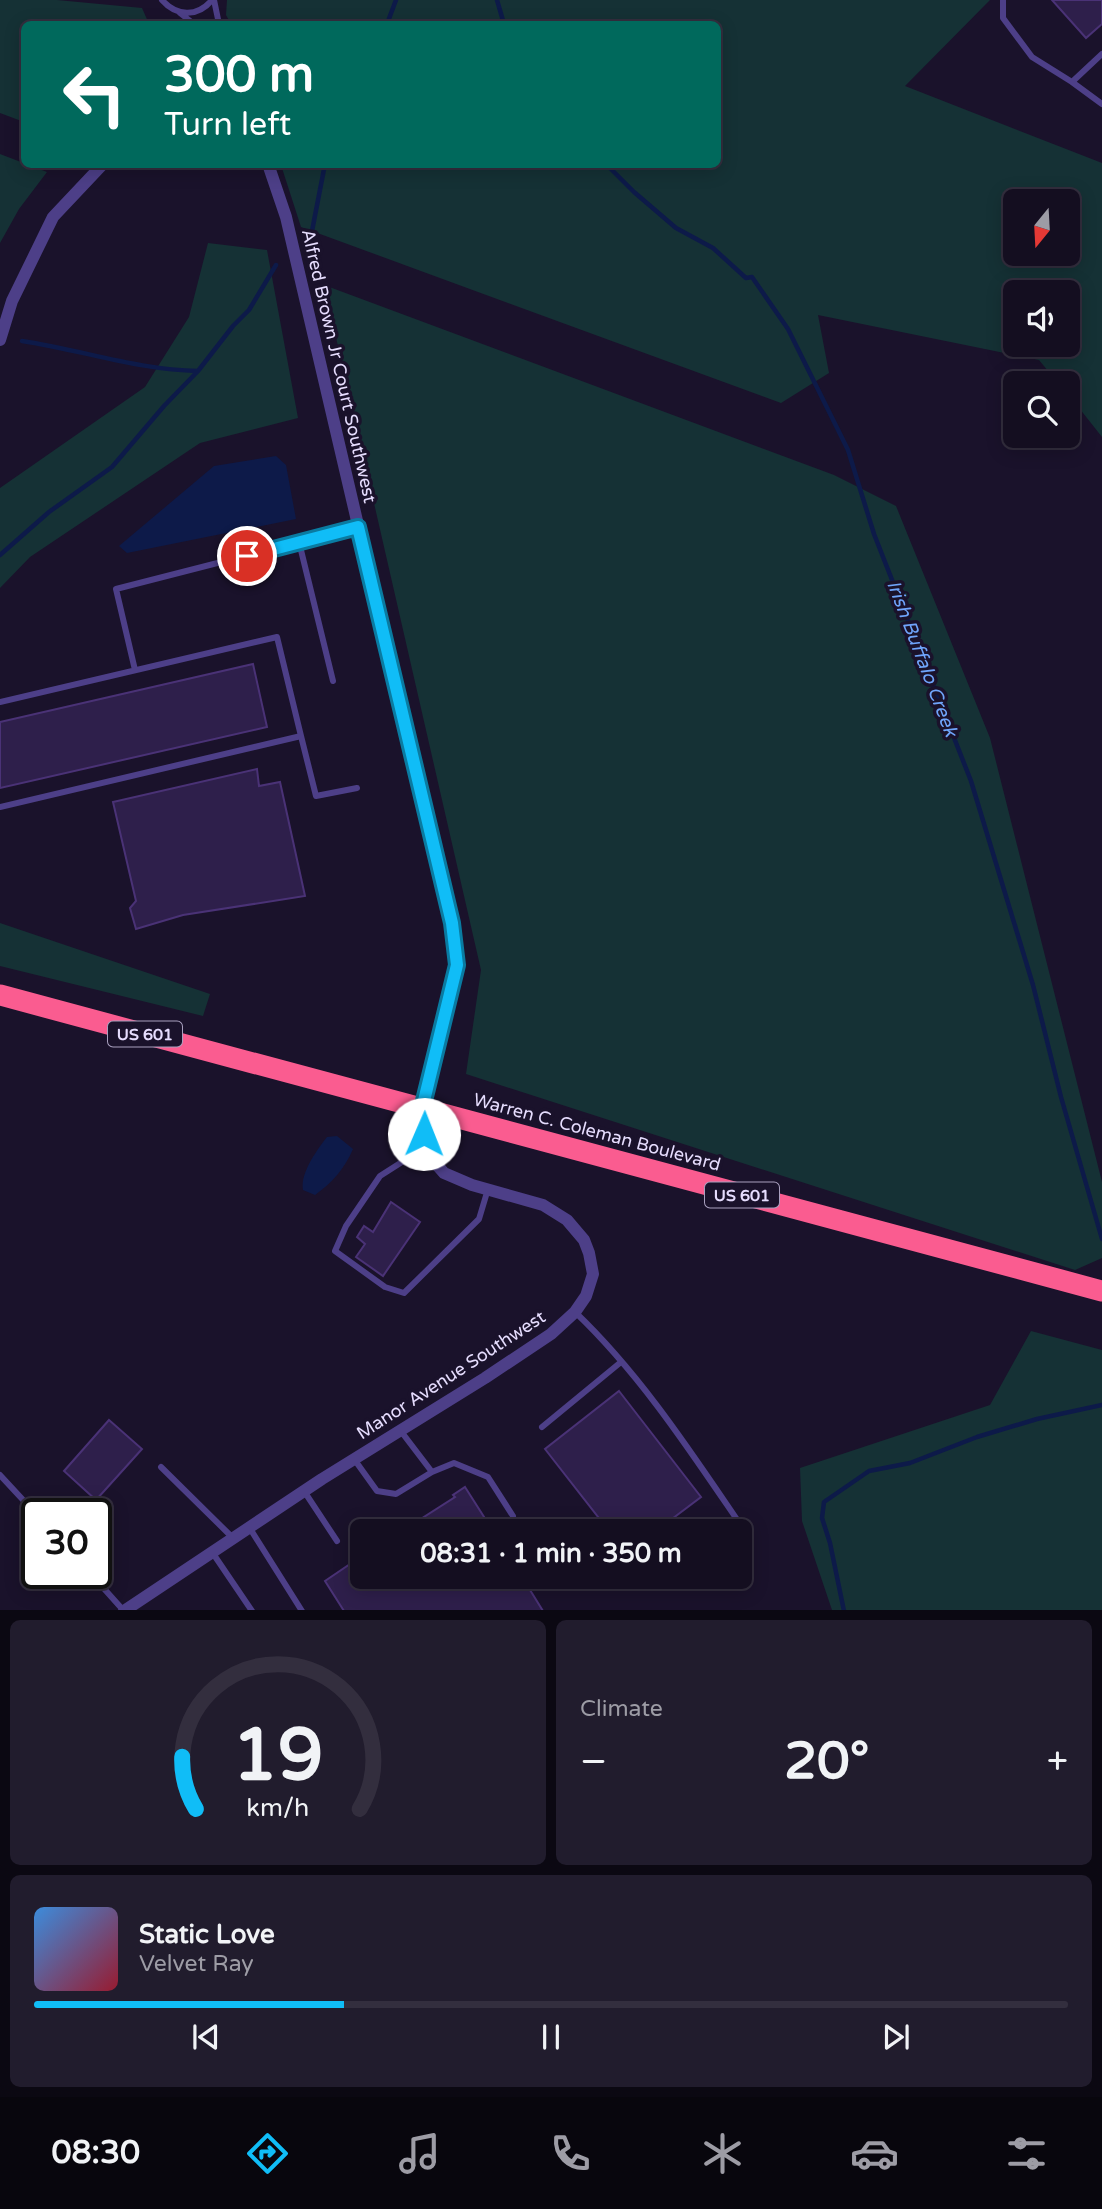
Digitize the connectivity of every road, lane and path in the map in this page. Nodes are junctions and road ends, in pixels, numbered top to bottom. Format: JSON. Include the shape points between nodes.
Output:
{"nodes":[{"id":1,"x":162,"y":0,"type":"edge"},
{"id":2,"x":213,"y":0,"type":"edge"},
{"id":3,"x":1003,"y":0,"type":"edge"},
{"id":4,"x":179,"y":12,"type":"junction"},
{"id":5,"x":190,"y":21,"type":"edge"},
{"id":6,"x":218,"y":21,"type":"edge"},
{"id":7,"x":1102,"y":54,"type":"edge"},
{"id":8,"x":1072,"y":82,"type":"junction"},
{"id":9,"x":1102,"y":104,"type":"edge"},
{"id":10,"x":99,"y":168,"type":"edge"},
{"id":11,"x":269,"y":168,"type":"edge"},
{"id":12,"x":0,"y":340,"type":"edge"},
{"id":13,"x":358,"y":527,"type":"junction"},
{"id":14,"x":299,"y":542,"type":"junction"},
{"id":15,"x":135,"y":670,"type":"junction"},
{"id":16,"x":333,"y":681,"type":"dead end"},
{"id":17,"x":0,"y":702,"type":"edge"},
{"id":18,"x":301,"y":736,"type":"junction"},
{"id":19,"x":357,"y":788,"type":"dead end"},
{"id":20,"x":0,"y":807,"type":"edge"},
{"id":21,"x":0,"y":995,"type":"edge"},
{"id":22,"x":422,"y":1109,"type":"junction"},
{"id":23,"x":427,"y":1146,"type":"junction"},
{"id":24,"x":488,"y":1189,"type":"junction"},
{"id":25,"x":1102,"y":1291,"type":"edge"},
{"id":26,"x":575,"y":1312,"type":"junction"},
{"id":27,"x":621,"y":1362,"type":"junction"},
{"id":28,"x":542,"y":1427,"type":"dead end"},
{"id":29,"x":400,"y":1430,"type":"junction"},
{"id":30,"x":354,"y":1459,"type":"junction"},
{"id":31,"x":161,"y":1466,"type":"dead end"},
{"id":32,"x":432,"y":1472,"type":"junction"},
{"id":33,"x":0,"y":1475,"type":"edge"},
{"id":34,"x":304,"y":1491,"type":"junction"},
{"id":35,"x":21,"y":1498,"type":"edge"},
{"id":36,"x":513,"y":1516,"type":"dead end"},
{"id":37,"x":737,"y":1519,"type":"edge"},
{"id":38,"x":249,"y":1527,"type":"junction"},
{"id":39,"x":233,"y":1538,"type":"junction"},
{"id":40,"x":337,"y":1541,"type":"dead end"},
{"id":41,"x":212,"y":1552,"type":"junction"},
{"id":42,"x":104,"y":1589,"type":"edge"},
{"id":43,"x":123,"y":1610,"type":"edge"},
{"id":44,"x":125,"y":1610,"type":"edge"},
{"id":45,"x":251,"y":1610,"type":"edge"},
{"id":46,"x":301,"y":1610,"type":"edge"}],
"edges":[{"from":1,"to":4,"type":"lane"},
{"from":2,"to":4,"type":"lane","via":[[199,11]]},
{"from":2,"to":6,"type":"lane"},
{"from":3,"to":8,"type":"lane","via":[[1003,18],[1032,57]]},
{"from":4,"to":5,"type":"lane"},
{"from":7,"to":8,"type":"lane"},
{"from":8,"to":9,"type":"lane"},
{"from":10,"to":12,"type":"street","via":[[53,217],[12,301]]},
{"from":11,"to":13,"type":"street","name":"Alfred Brown Jr Court Southwest","via":[[286,218]]},
{"from":13,"to":14,"type":"lane"},
{"from":13,"to":22,"type":"street","name":"Alfred Brown Jr Court Southwest","via":[[452,923],[457,965]]},
{"from":14,"to":15,"type":"lane","via":[[116,589]]},
{"from":14,"to":16,"type":"lane"},
{"from":15,"to":17,"type":"lane"},
{"from":15,"to":18,"type":"lane","via":[[277,636]]},
{"from":18,"to":19,"type":"lane","via":[[316,796]]},
{"from":18,"to":20,"type":"lane"},
{"from":21,"to":22,"type":"highway","name":"Warren C. Coleman Boulevard","number":"US 601"},
{"from":22,"to":23,"type":"street","name":"Manor Avenue Southwest"},
{"from":22,"to":25,"type":"highway","name":"Warren C. Coleman Boulevard","number":"US 601"},
{"from":23,"to":24,"type":"street","name":"Manor Avenue Southwest","via":[[444,1173]]},
{"from":23,"to":24,"type":"lane","via":[[380,1176],[335,1251],[385,1287],[404,1293],[479,1219]]},
{"from":24,"to":26,"type":"street","name":"Manor Avenue Southwest","via":[[543,1205],[567,1220],[584,1240],[593,1274]]},
{"from":26,"to":27,"type":"lane"},
{"from":26,"to":29,"type":"street","name":"Manor Avenue Southwest","via":[[551,1334]]},
{"from":27,"to":28,"type":"lane"},
{"from":27,"to":37,"type":"lane"},
{"from":29,"to":30,"type":"street","name":"Manor Avenue Southwest"},
{"from":29,"to":32,"type":"lane"},
{"from":30,"to":32,"type":"lane","via":[[377,1491],[396,1494]]},
{"from":30,"to":34,"type":"street","name":"Manor Avenue Southwest"},
{"from":31,"to":39,"type":"lane"},
{"from":32,"to":36,"type":"lane","via":[[454,1463],[488,1477]]},
{"from":33,"to":35,"type":"lane"},
{"from":34,"to":38,"type":"street","name":"Manor Avenue Southwest"},
{"from":34,"to":40,"type":"lane"},
{"from":38,"to":39,"type":"street","name":"Manor Avenue Southwest"},
{"from":38,"to":46,"type":"lane"},
{"from":39,"to":41,"type":"street","name":"Manor Avenue Southwest"},
{"from":41,"to":44,"type":"street","name":"Manor Avenue Southwest"},
{"from":41,"to":45,"type":"lane"},
{"from":42,"to":43,"type":"lane"}]}
